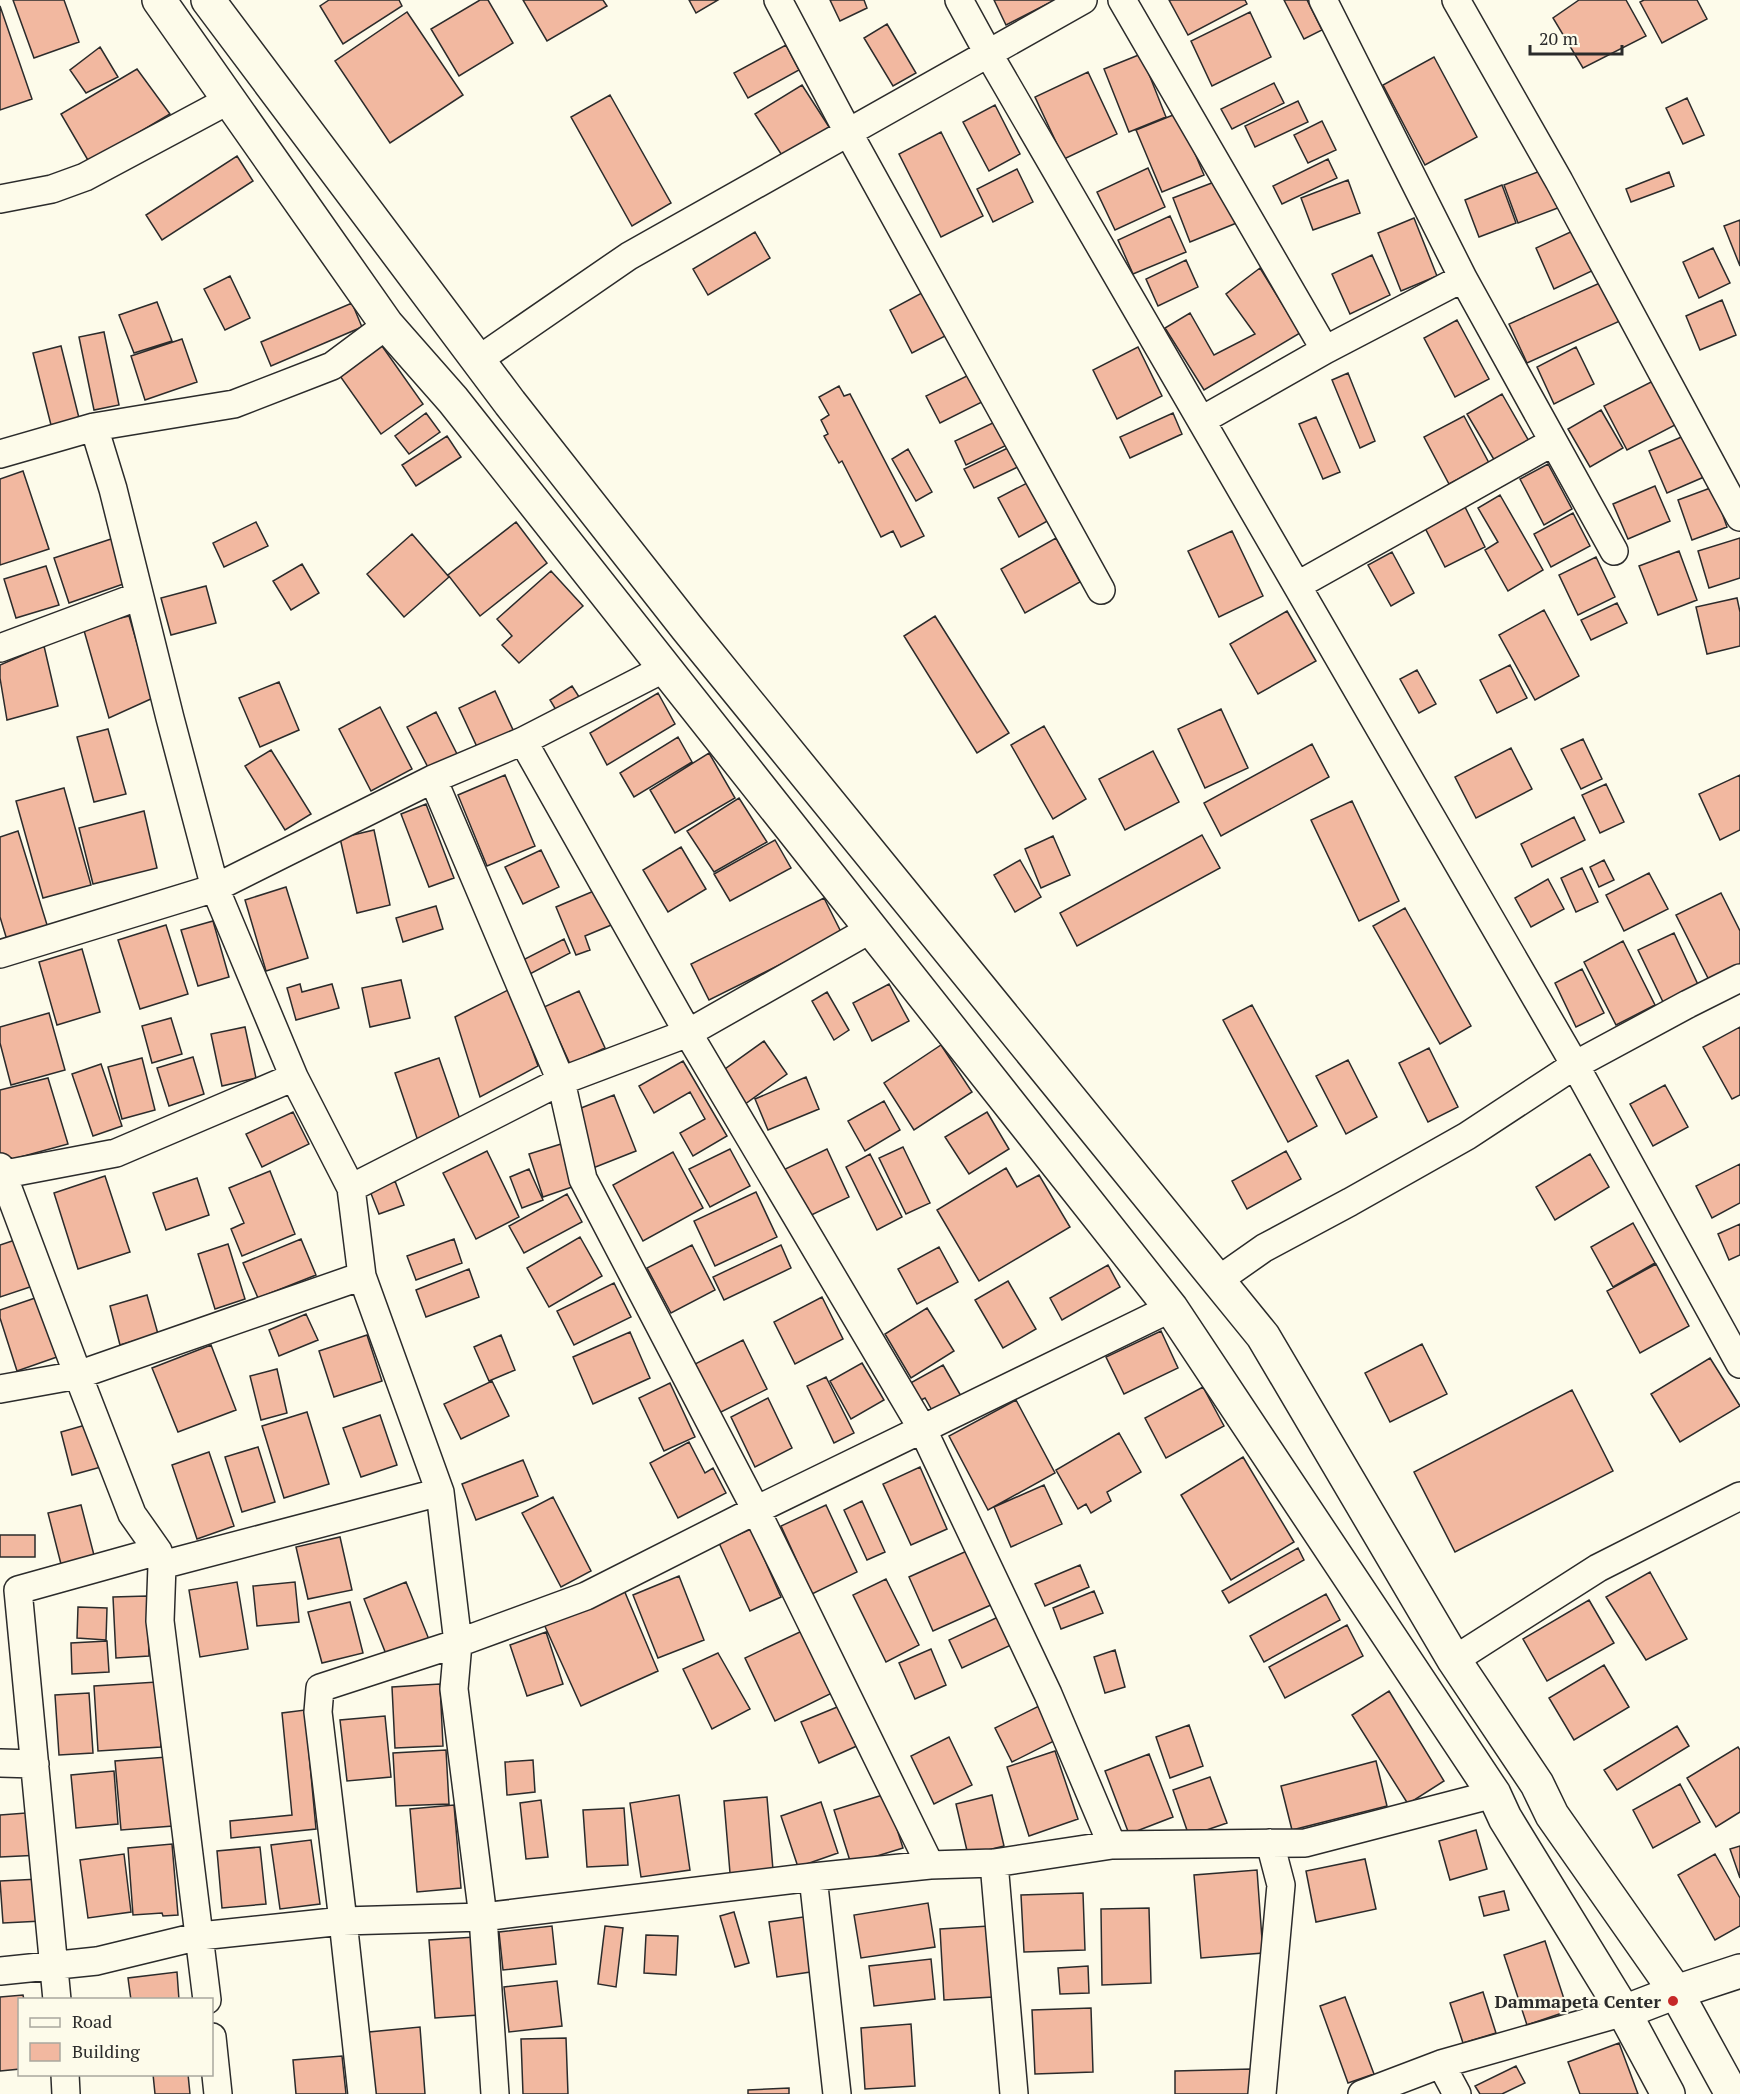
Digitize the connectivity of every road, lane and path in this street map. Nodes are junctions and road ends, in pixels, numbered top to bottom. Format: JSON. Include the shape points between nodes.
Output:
{"nodes":[{"id":1,"x":159,"y":0,"type":"edge"},
{"id":2,"x":208,"y":0,"type":"edge"},
{"id":3,"x":778,"y":0,"type":"edge"},
{"id":4,"x":959,"y":0,"type":"edge"},
{"id":5,"x":1083,"y":0,"type":"edge"},
{"id":6,"x":1122,"y":0,"type":"edge"},
{"id":7,"x":1323,"y":0,"type":"edge"},
{"id":8,"x":1456,"y":0,"type":"edge"},
{"id":9,"x":988,"y":53,"type":"junction"},
{"id":10,"x":229,"y":100,"type":"junction"},
{"id":11,"x":848,"y":132,"type":"junction"},
{"id":12,"x":0,"y":199,"type":"edge"},
{"id":13,"x":1463,"y":278,"type":"junction"},
{"id":14,"x":387,"y":325,"type":"junction"},
{"id":15,"x":1325,"y":350,"type":"junction"},
{"id":16,"x":477,"y":360,"type":"junction"},
{"id":17,"x":1202,"y":420,"type":"junction"},
{"id":18,"x":94,"y":427,"type":"junction"},
{"id":19,"x":1553,"y":442,"type":"junction"},
{"id":20,"x":0,"y":454,"type":"edge"},
{"id":21,"x":1740,"y":517,"type":"edge"},
{"id":22,"x":1614,"y":551,"type":"dead end"},
{"id":23,"x":1298,"y":585,"type":"junction"},
{"id":24,"x":1101,"y":590,"type":"dead end"},
{"id":25,"x":139,"y":596,"type":"junction"},
{"id":26,"x":0,"y":648,"type":"edge"},
{"id":27,"x":665,"y":668,"type":"junction"},
{"id":28,"x":523,"y":741,"type":"junction"},
{"id":29,"x":433,"y":779,"type":"junction"},
{"id":30,"x":215,"y":888,"type":"junction"},
{"id":31,"x":871,"y":929,"type":"junction"},
{"id":32,"x":0,"y":954,"type":"edge"},
{"id":33,"x":1740,"y":978,"type":"edge"},
{"id":34,"x":688,"y":1033,"type":"junction"},
{"id":35,"x":1575,"y":1065,"type":"junction"},
{"id":36,"x":294,"y":1077,"type":"junction"},
{"id":37,"x":561,"y":1081,"type":"junction"},
{"id":38,"x":1,"y":1172,"type":"edge"},
{"id":39,"x":351,"y":1188,"type":"junction"},
{"id":40,"x":362,"y":1276,"type":"junction"},
{"id":41,"x":1217,"y":1281,"type":"junction"},
{"id":42,"x":1171,"y":1308,"type":"junction"},
{"id":43,"x":1740,"y":1365,"type":"edge"},
{"id":44,"x":78,"y":1375,"type":"junction"},
{"id":45,"x":0,"y":1389,"type":"edge"},
{"id":46,"x":923,"y":1430,"type":"junction"},
{"id":47,"x":440,"y":1492,"type":"junction"},
{"id":48,"x":1740,"y":1496,"type":"edge"},
{"id":49,"x":756,"y":1510,"type":"junction"},
{"id":50,"x":160,"y":1558,"type":"junction"},
{"id":51,"x":458,"y":1643,"type":"junction"},
{"id":52,"x":1454,"y":1660,"type":"junction"},
{"id":53,"x":0,"y":1763,"type":"edge"},
{"id":54,"x":35,"y":1764,"type":"junction"},
{"id":55,"x":1494,"y":1794,"type":"junction"},
{"id":56,"x":1270,"y":1843,"type":"junction"},
{"id":57,"x":1112,"y":1845,"type":"junction"},
{"id":58,"x":994,"y":1863,"type":"junction"},
{"id":59,"x":930,"y":1865,"type":"junction"},
{"id":60,"x":813,"y":1877,"type":"junction"},
{"id":61,"x":483,"y":1917,"type":"junction"},
{"id":62,"x":344,"y":1921,"type":"junction"},
{"id":63,"x":200,"y":1936,"type":"junction"},
{"id":64,"x":54,"y":1965,"type":"junction"},
{"id":65,"x":0,"y":1971,"type":"edge"},
{"id":66,"x":1740,"y":1971,"type":"edge"},
{"id":67,"x":1676,"y":1992,"type":"junction"},
{"id":68,"x":57,"y":1998,"type":"edge"},
{"id":69,"x":207,"y":1998,"type":"edge"},
{"id":70,"x":1624,"y":2012,"type":"junction"},
{"id":71,"x":213,"y":2046,"type":"edge"},
{"id":72,"x":1441,"y":2064,"type":"junction"},
{"id":73,"x":64,"y":2076,"type":"edge"},
{"id":74,"x":66,"y":2094,"type":"edge"},
{"id":75,"x":218,"y":2094,"type":"edge"},
{"id":76,"x":362,"y":2094,"type":"edge"},
{"id":77,"x":495,"y":2094,"type":"edge"},
{"id":78,"x":837,"y":2094,"type":"edge"},
{"id":79,"x":1014,"y":2094,"type":"edge"},
{"id":80,"x":1262,"y":2094,"type":"edge"},
{"id":81,"x":1362,"y":2094,"type":"edge"},
{"id":82,"x":1458,"y":2094,"type":"edge"},
{"id":83,"x":1668,"y":2094,"type":"edge"},
{"id":84,"x":1732,"y":2094,"type":"edge"}],
"edges":[{"from":1,"to":10,"type":"main road"},
{"from":2,"to":16,"type":"main road"},
{"from":3,"to":11,"type":"street"},
{"from":4,"to":9,"type":"street"},
{"from":5,"to":9,"type":"street"},
{"from":6,"to":15,"type":"street"},
{"from":7,"to":13,"type":"street"},
{"from":8,"to":21,"type":"street","via":[[1559,181]]},
{"from":9,"to":11,"type":"street"},
{"from":9,"to":17,"type":"street"},
{"from":10,"to":12,"type":"street","via":[[86,177],[52,189]]},
{"from":10,"to":14,"type":"main road"},
{"from":11,"to":16,"type":"street","via":[[629,256]]},
{"from":11,"to":24,"type":"street"},
{"from":13,"to":15,"type":"street"},
{"from":13,"to":19,"type":"street"},
{"from":14,"to":18,"type":"street","via":[[332,366],[234,404]]},
{"from":14,"to":27,"type":"main road","via":[[453,400]]},
{"from":15,"to":17,"type":"street"},
{"from":16,"to":41,"type":"main road","via":[[687,628]]},
{"from":17,"to":23,"type":"street"},
{"from":18,"to":20,"type":"street"},
{"from":18,"to":25,"type":"street"},
{"from":19,"to":22,"type":"street"},
{"from":19,"to":23,"type":"street"},
{"from":23,"to":35,"type":"street"},
{"from":25,"to":26,"type":"street"},
{"from":25,"to":30,"type":"street"},
{"from":27,"to":28,"type":"street"},
{"from":27,"to":31,"type":"main road"},
{"from":28,"to":29,"type":"street"},
{"from":28,"to":34,"type":"street"},
{"from":29,"to":30,"type":"street"},
{"from":29,"to":37,"type":"street"},
{"from":30,"to":32,"type":"street"},
{"from":30,"to":36,"type":"street"},
{"from":31,"to":34,"type":"street"},
{"from":31,"to":42,"type":"main road"},
{"from":33,"to":35,"type":"street"},
{"from":34,"to":37,"type":"street"},
{"from":34,"to":46,"type":"street"},
{"from":35,"to":41,"type":"street","via":[[1467,1136],[1264,1248]]},
{"from":35,"to":43,"type":"street"},
{"from":36,"to":38,"type":"street","via":[[116,1153]]},
{"from":36,"to":39,"type":"street"},
{"from":37,"to":39,"type":"street"},
{"from":37,"to":49,"type":"street","via":[[583,1179]]},
{"from":38,"to":44,"type":"street"},
{"from":39,"to":40,"type":"street"},
{"from":40,"to":44,"type":"street"},
{"from":40,"to":47,"type":"street"},
{"from":41,"to":52,"type":"main road","via":[[1263,1336]]},
{"from":42,"to":46,"type":"street"},
{"from":42,"to":55,"type":"main road"},
{"from":44,"to":45,"type":"street"},
{"from":44,"to":50,"type":"street","via":[[132,1514]]},
{"from":46,"to":49,"type":"street"},
{"from":46,"to":57,"type":"street","via":[[1048,1694]]},
{"from":47,"to":50,"type":"street"},
{"from":47,"to":51,"type":"street"},
{"from":48,"to":52,"type":"street","via":[[1598,1568]]},
{"from":49,"to":51,"type":"street","via":[[586,1596]]},
{"from":49,"to":59,"type":"street"},
{"from":50,"to":54,"type":"street","via":[[18,1590]]},
{"from":50,"to":63,"type":"street","via":[[160,1622]]},
{"from":51,"to":61,"type":"street","via":[[454,1699]]},
{"from":51,"to":62,"type":"street","via":[[320,1688],[318,1712]]},
{"from":52,"to":67,"type":"main road","via":[[1537,1784],[1552,1815]]},
{"from":53,"to":54,"type":"street"},
{"from":54,"to":64,"type":"street"},
{"from":55,"to":56,"type":"street","via":[[1305,1843]]},
{"from":55,"to":70,"type":"main road"},
{"from":56,"to":57,"type":"street"},
{"from":56,"to":80,"type":"street","via":[[1281,1885]]},
{"from":57,"to":58,"type":"street"},
{"from":58,"to":59,"type":"street"},
{"from":58,"to":79,"type":"street"},
{"from":59,"to":60,"type":"street"},
{"from":60,"to":61,"type":"street"},
{"from":60,"to":78,"type":"street"},
{"from":61,"to":62,"type":"street"},
{"from":61,"to":77,"type":"street"},
{"from":62,"to":63,"type":"street"},
{"from":62,"to":76,"type":"street"},
{"from":63,"to":64,"type":"street","via":[[97,1960]]},
{"from":63,"to":69,"type":"street"},
{"from":64,"to":65,"type":"street"},
{"from":64,"to":68,"type":"street"},
{"from":66,"to":67,"type":"main road"},
{"from":67,"to":70,"type":"main road"},
{"from":67,"to":84,"type":"main road"},
{"from":70,"to":72,"type":"street"},
{"from":70,"to":83,"type":"main road"},
{"from":71,"to":75,"type":"street"},
{"from":72,"to":81,"type":"street"},
{"from":72,"to":82,"type":"street"},
{"from":73,"to":74,"type":"street"}]}
